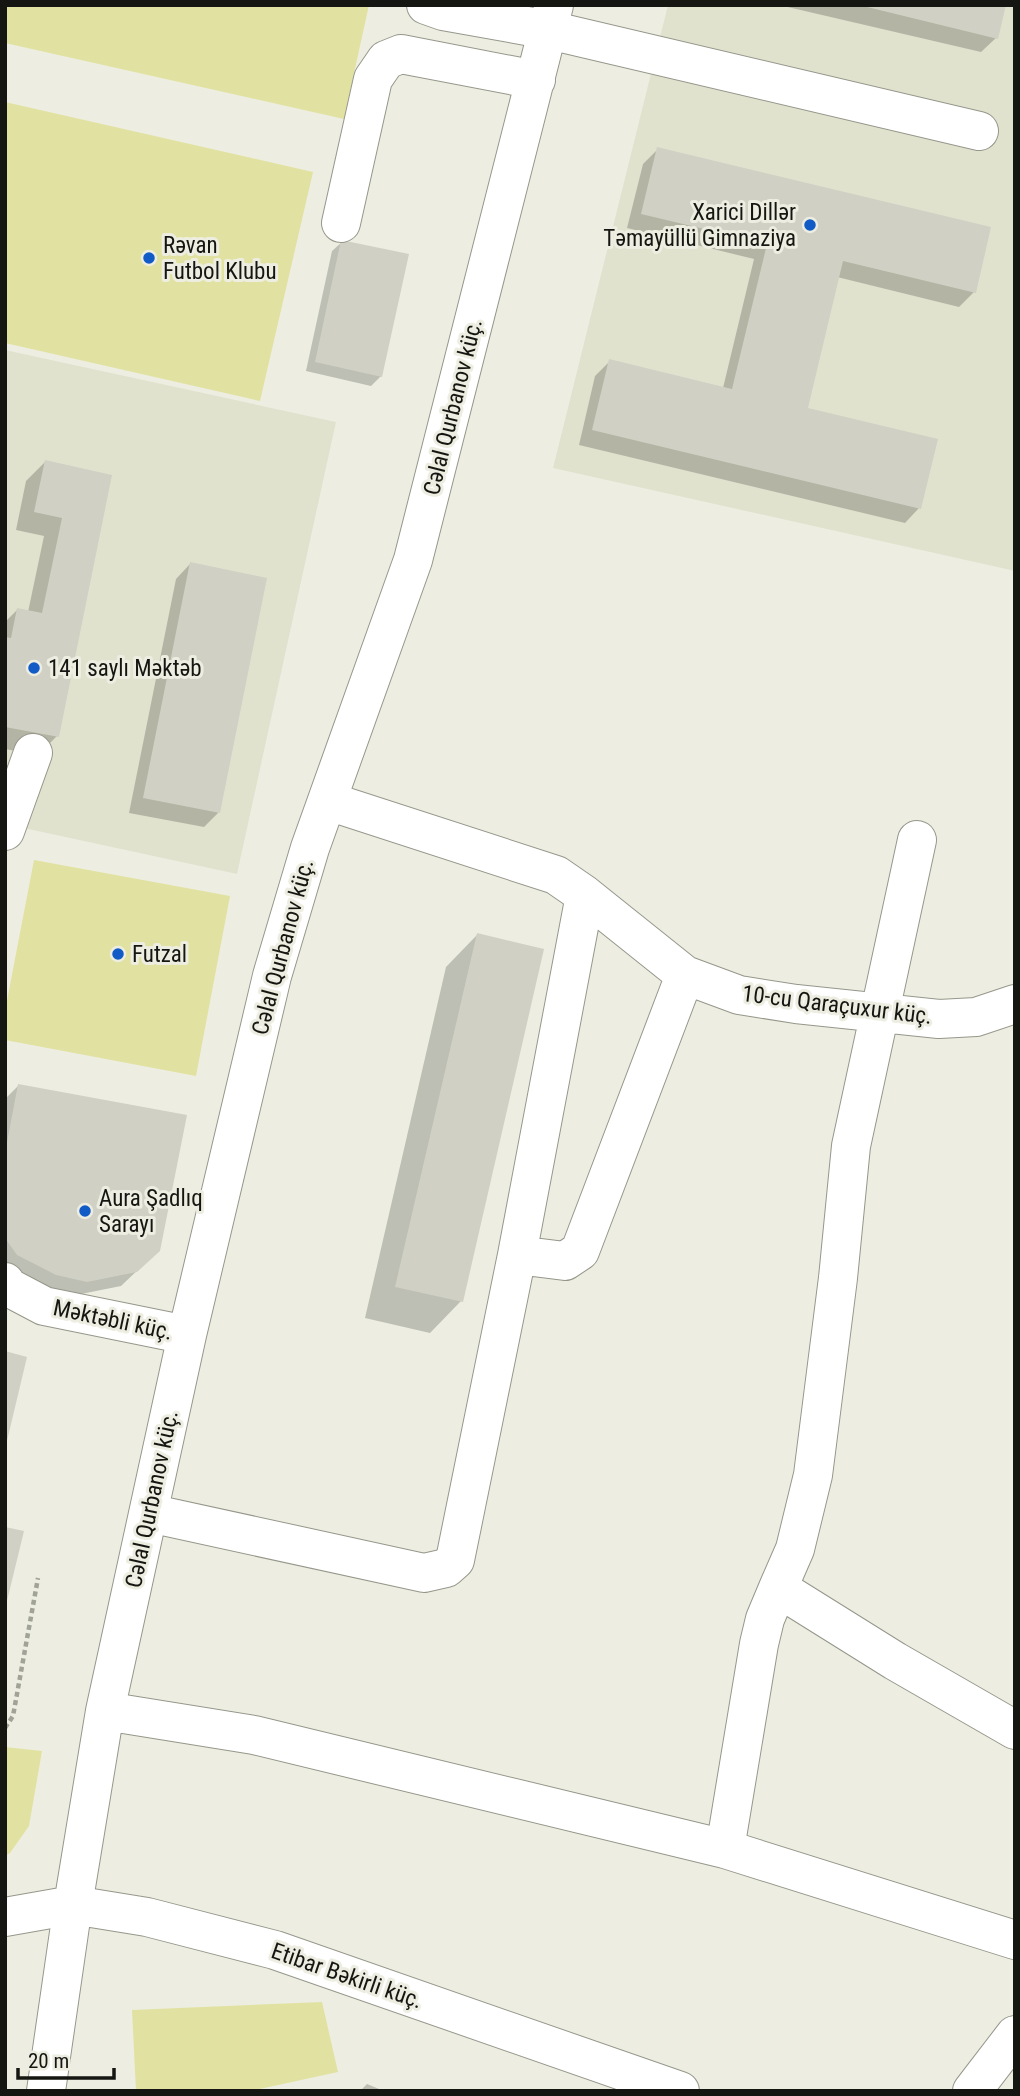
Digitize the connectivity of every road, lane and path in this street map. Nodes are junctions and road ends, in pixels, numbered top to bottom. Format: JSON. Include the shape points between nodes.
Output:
{"nodes":[{"id":1,"x":426,"y":5,"type":"edge"},
{"id":2,"x":552,"y":18,"type":"edge"},
{"id":3,"x":536,"y":80,"type":"junction"},
{"id":4,"x":979,"y":131,"type":"dead end"},
{"id":5,"x":341,"y":223,"type":"dead end"},
{"id":6,"x":33,"y":753,"type":"dead end"},
{"id":7,"x":328,"y":801,"type":"junction"},
{"id":8,"x":5,"y":831,"type":"edge"},
{"id":9,"x":917,"y":840,"type":"dead end"},
{"id":10,"x":585,"y":895,"type":"junction"},
{"id":11,"x":685,"y":975,"type":"junction"},
{"id":12,"x":1015,"y":1004,"type":"edge"},
{"id":13,"x":881,"y":1012,"type":"junction"},
{"id":14,"x":517,"y":1255,"type":"junction"},
{"id":15,"x":5,"y":1282,"type":"edge"},
{"id":16,"x":187,"y":1335,"type":"junction"},
{"id":17,"x":149,"y":1513,"type":"junction"},
{"id":18,"x":38,"y":1578,"type":"dead end"},
{"id":19,"x":778,"y":1588,"type":"junction"},
{"id":20,"x":106,"y":1711,"type":"junction"},
{"id":21,"x":5,"y":1728,"type":"edge"},
{"id":22,"x":1015,"y":1730,"type":"edge"},
{"id":23,"x":724,"y":1849,"type":"junction"},
{"id":24,"x":74,"y":1905,"type":"junction"},
{"id":25,"x":5,"y":1917,"type":"edge"},
{"id":26,"x":1015,"y":1940,"type":"edge"},
{"id":27,"x":1015,"y":2035,"type":"edge"},
{"id":28,"x":46,"y":2091,"type":"edge"},
{"id":29,"x":680,"y":2091,"type":"edge"},
{"id":30,"x":972,"y":2091,"type":"edge"}],
"edges":[{"from":1,"to":2,"type":"street","via":[[443,11]]},
{"from":2,"to":3,"type":"street","name":"Cəlal Qurbanov küç."},
{"from":2,"to":4,"type":"street"},
{"from":3,"to":5,"type":"street","via":[[401,54],[386,60],[373,79]]},
{"from":3,"to":7,"type":"street","name":"Cəlal Qurbanov küç.","via":[[413,560]]},
{"from":6,"to":8,"type":"street"},
{"from":7,"to":10,"type":"street","name":"10-cu Qaraçuxur küç.","via":[[556,875]]},
{"from":7,"to":16,"type":"street","name":"Cəlal Qurbanov küç.","via":[[272,976]]},
{"from":9,"to":13,"type":"street"},
{"from":10,"to":11,"type":"street","name":"10-cu Qaraçuxur küç."},
{"from":10,"to":14,"type":"street"},
{"from":11,"to":13,"type":"street","name":"10-cu Qaraçuxur küç.","via":[[739,995]]},
{"from":11,"to":14,"type":"street","via":[[580,1251],[565,1261]]},
{"from":12,"to":13,"type":"street","name":"10-cu Qaraçuxur küç.","via":[[976,1017]]},
{"from":13,"to":19,"type":"street","via":[[851,1146],[813,1475],[795,1549]]},
{"from":14,"to":17,"type":"street","via":[[455,1560],[446,1569],[424,1573]]},
{"from":15,"to":16,"type":"street","name":"Məktəbli küç.","via":[[44,1306]]},
{"from":16,"to":17,"type":"street","name":"Cəlal Qurbanov küç."},
{"from":17,"to":20,"type":"street","name":"Cəlal Qurbanov küç."},
{"from":18,"to":21,"type":"path","via":[[13,1716]]},
{"from":19,"to":22,"type":"street"},
{"from":19,"to":23,"type":"street","via":[[765,1619]]},
{"from":20,"to":23,"type":"street","via":[[254,1735]]},
{"from":20,"to":24,"type":"street","name":"Cəlal Qurbanov küç."},
{"from":23,"to":26,"type":"street"},
{"from":24,"to":25,"type":"street","name":"Etibar Bəkirli küç."},
{"from":24,"to":28,"type":"street","name":"Cəlal Qurbanov küç."},
{"from":24,"to":29,"type":"street","name":"Etibar Bəkirli küç.","via":[[147,1917],[275,1950]]},
{"from":27,"to":30,"type":"street"}]}
